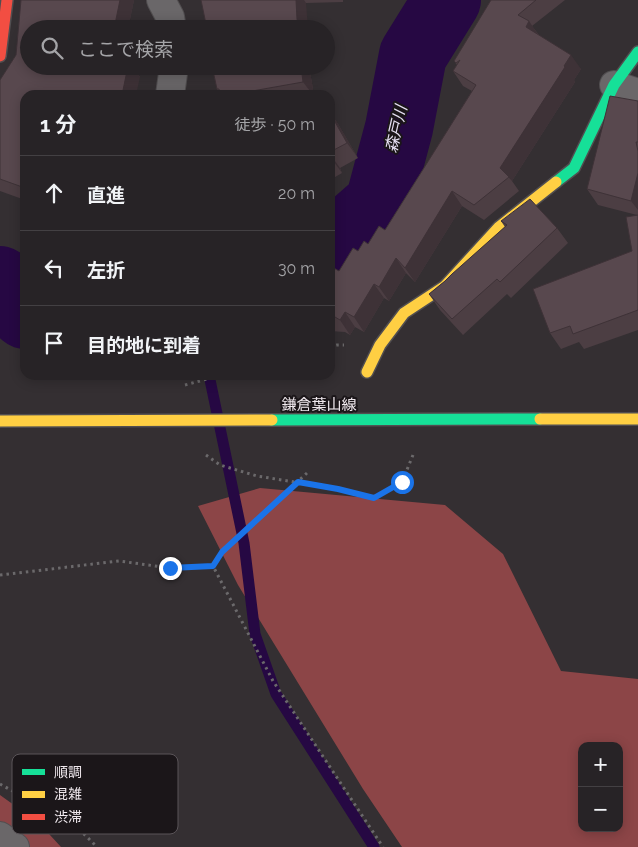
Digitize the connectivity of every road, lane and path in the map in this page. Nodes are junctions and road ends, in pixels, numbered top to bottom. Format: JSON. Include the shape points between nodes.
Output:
{"nodes":[{"id":1,"x":7,"y":0,"type":"edge"},
{"id":2,"x":161,"y":0,"type":"edge"},
{"id":3,"x":170,"y":20,"type":"edge"},
{"id":4,"x":638,"y":52,"type":"edge"},
{"id":5,"x":0,"y":56,"type":"edge"},
{"id":6,"x":173,"y":75,"type":"edge"},
{"id":7,"x":626,"y":89,"type":"edge"},
{"id":8,"x":171,"y":90,"type":"edge"},
{"id":9,"x":367,"y":372,"type":"dead end"},
{"id":10,"x":203,"y":380,"type":"edge"},
{"id":11,"x":180,"y":386,"type":"dead end"},
{"id":12,"x":638,"y":418,"type":"edge"},
{"id":13,"x":0,"y":421,"type":"edge"},
{"id":14,"x":206,"y":455,"type":"dead end"},
{"id":15,"x":413,"y":455,"type":"dead end"},
{"id":16,"x":307,"y":473,"type":"dead end"},
{"id":17,"x":298,"y":482,"type":"junction"},
{"id":18,"x":213,"y":566,"type":"junction"},
{"id":19,"x":0,"y":575,"type":"edge"},
{"id":20,"x":0,"y":784,"type":"edge"},
{"id":21,"x":12,"y":791,"type":"edge"},
{"id":22,"x":84,"y":834,"type":"edge"},
{"id":23,"x":0,"y":836,"type":"edge"},
{"id":24,"x":15,"y":847,"type":"edge"},
{"id":25,"x":97,"y":847,"type":"edge"},
{"id":26,"x":383,"y":847,"type":"edge"}],
"edges":[{"from":1,"to":5,"type":"main road"},
{"from":2,"to":3,"type":"street"},
{"from":4,"to":7,"type":"main road"},
{"from":6,"to":8,"type":"street"},
{"from":7,"to":9,"type":"main road","via":[[574,168],[499,227],[445,286],[404,313],[380,345]]},
{"from":10,"to":11,"type":"path"},
{"from":12,"to":13,"type":"main road","name":"鎌倉葉山線"},
{"from":14,"to":17,"type":"path","via":[[220,465],[257,476]]},
{"from":15,"to":17,"type":"path","via":[[402,482],[374,498]]},
{"from":16,"to":17,"type":"path"},
{"from":17,"to":18,"type":"path","via":[[222,552]]},
{"from":18,"to":19,"type":"path","via":[[170,568],[119,561]]},
{"from":18,"to":26,"type":"path","via":[[273,681]]},
{"from":20,"to":21,"type":"path"},
{"from":22,"to":25,"type":"path"},
{"from":23,"to":24,"type":"street"}]}
